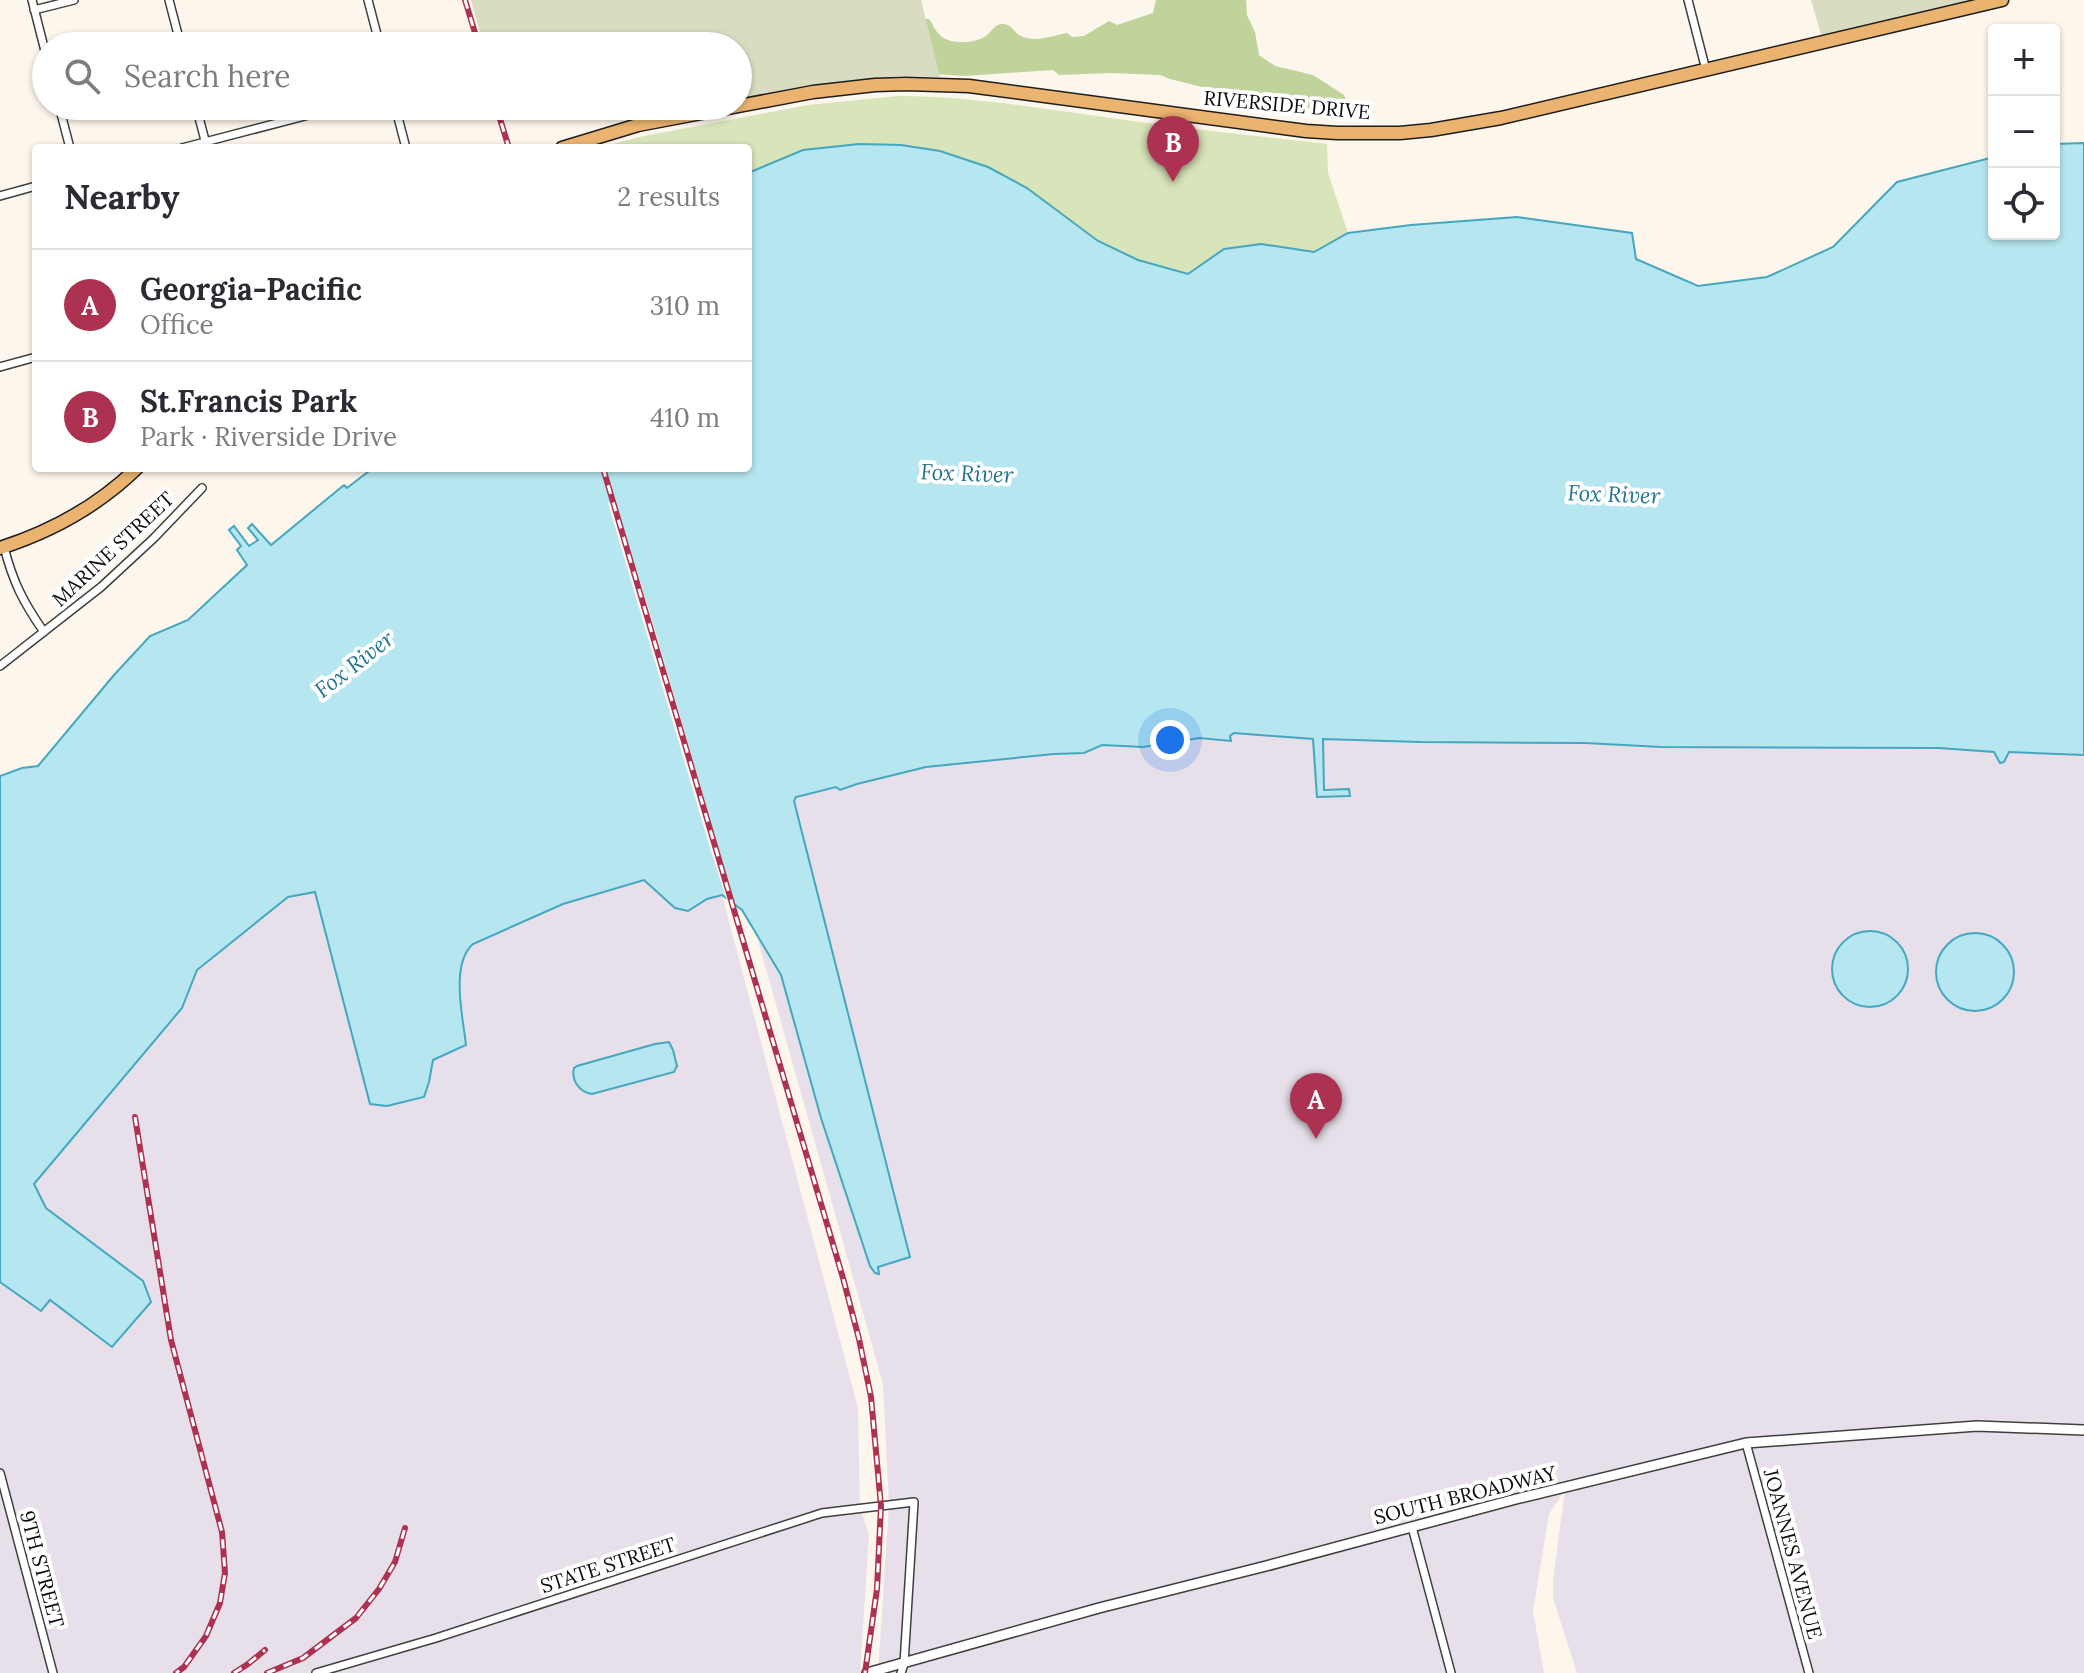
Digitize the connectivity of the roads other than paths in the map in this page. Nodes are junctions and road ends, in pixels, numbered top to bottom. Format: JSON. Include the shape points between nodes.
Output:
{"nodes":[{"id":1,"x":32,"y":0,"type":"edge"},
{"id":2,"x":74,"y":0,"type":"edge"},
{"id":3,"x":169,"y":0,"type":"edge"},
{"id":4,"x":368,"y":0,"type":"edge"},
{"id":5,"x":1688,"y":0,"type":"edge"},
{"id":6,"x":2002,"y":0,"type":"edge"},
{"id":7,"x":34,"y":10,"type":"junction"},
{"id":8,"x":40,"y":32,"type":"edge"},
{"id":9,"x":177,"y":32,"type":"edge"},
{"id":10,"x":376,"y":32,"type":"edge"},
{"id":11,"x":1706,"y":70,"type":"junction"},
{"id":12,"x":752,"y":104,"type":"edge"},
{"id":13,"x":63,"y":120,"type":"edge"},
{"id":14,"x":200,"y":120,"type":"edge"},
{"id":15,"x":294,"y":120,"type":"edge"},
{"id":16,"x":399,"y":120,"type":"edge"},
{"id":17,"x":665,"y":120,"type":"edge"},
{"id":18,"x":69,"y":144,"type":"edge"},
{"id":19,"x":207,"y":144,"type":"edge"},
{"id":20,"x":210,"y":144,"type":"edge"},
{"id":21,"x":405,"y":144,"type":"edge"},
{"id":22,"x":575,"y":144,"type":"edge"},
{"id":23,"x":32,"y":187,"type":"edge"},
{"id":24,"x":0,"y":196,"type":"edge"},
{"id":25,"x":32,"y":358,"type":"edge"},
{"id":26,"x":0,"y":367,"type":"edge"},
{"id":27,"x":132,"y":472,"type":"edge"},
{"id":28,"x":202,"y":488,"type":"dead end"},
{"id":29,"x":2,"y":548,"type":"edge"},
{"id":30,"x":44,"y":632,"type":"junction"},
{"id":31,"x":0,"y":666,"type":"edge"},
{"id":32,"x":2084,"y":1430,"type":"edge"},
{"id":33,"x":1746,"y":1443,"type":"junction"},
{"id":34,"x":0,"y":1473,"type":"edge"},
{"id":35,"x":1412,"y":1527,"type":"junction"},
{"id":36,"x":902,"y":1668,"type":"edge"},
{"id":37,"x":53,"y":1673,"type":"edge"},
{"id":38,"x":316,"y":1673,"type":"edge"},
{"id":39,"x":867,"y":1673,"type":"edge"},
{"id":40,"x":1451,"y":1673,"type":"edge"},
{"id":41,"x":1809,"y":1673,"type":"edge"}],
"edges":[{"from":1,"to":7,"type":"street"},
{"from":2,"to":7,"type":"street"},
{"from":3,"to":9,"type":"street"},
{"from":4,"to":10,"type":"street"},
{"from":5,"to":11,"type":"street"},
{"from":6,"to":11,"type":"main road","name":"RIVERSIDE DRIVE"},
{"from":7,"to":8,"type":"street"},
{"from":11,"to":12,"type":"main road","name":"RIVERSIDE DRIVE","via":[[1472,124],[1369,134],[1306,131],[969,86],[875,85]]},
{"from":13,"to":18,"type":"street"},
{"from":14,"to":19,"type":"street"},
{"from":15,"to":20,"type":"street"},
{"from":16,"to":21,"type":"street"},
{"from":17,"to":22,"type":"main road","name":"RIVERSIDE DRIVE"},
{"from":23,"to":24,"type":"street"},
{"from":25,"to":26,"type":"street"},
{"from":27,"to":29,"type":"main road","via":[[80,512]]},
{"from":28,"to":30,"type":"street","name":"MARINE STREET","via":[[101,587]]},
{"from":29,"to":30,"type":"street","name":"MARINE STREET","via":[[18,592]]},
{"from":30,"to":31,"type":"street","name":"MARINE STREET"},
{"from":32,"to":33,"type":"street","name":"SOUTH BROADWAY","via":[[1977,1426]]},
{"from":33,"to":35,"type":"street","name":"SOUTH BROADWAY"},
{"from":33,"to":41,"type":"street","name":"JOANNES AVENUE"},
{"from":34,"to":37,"type":"street","name":"9TH STREET"},
{"from":35,"to":36,"type":"street","name":"SOUTH BROADWAY","via":[[1099,1608]]},
{"from":35,"to":40,"type":"street"},
{"from":36,"to":38,"type":"street","name":"STATE STREET","via":[[914,1502],[822,1513]]},
{"from":36,"to":39,"type":"street","name":"SOUTH BROADWAY"}]}
